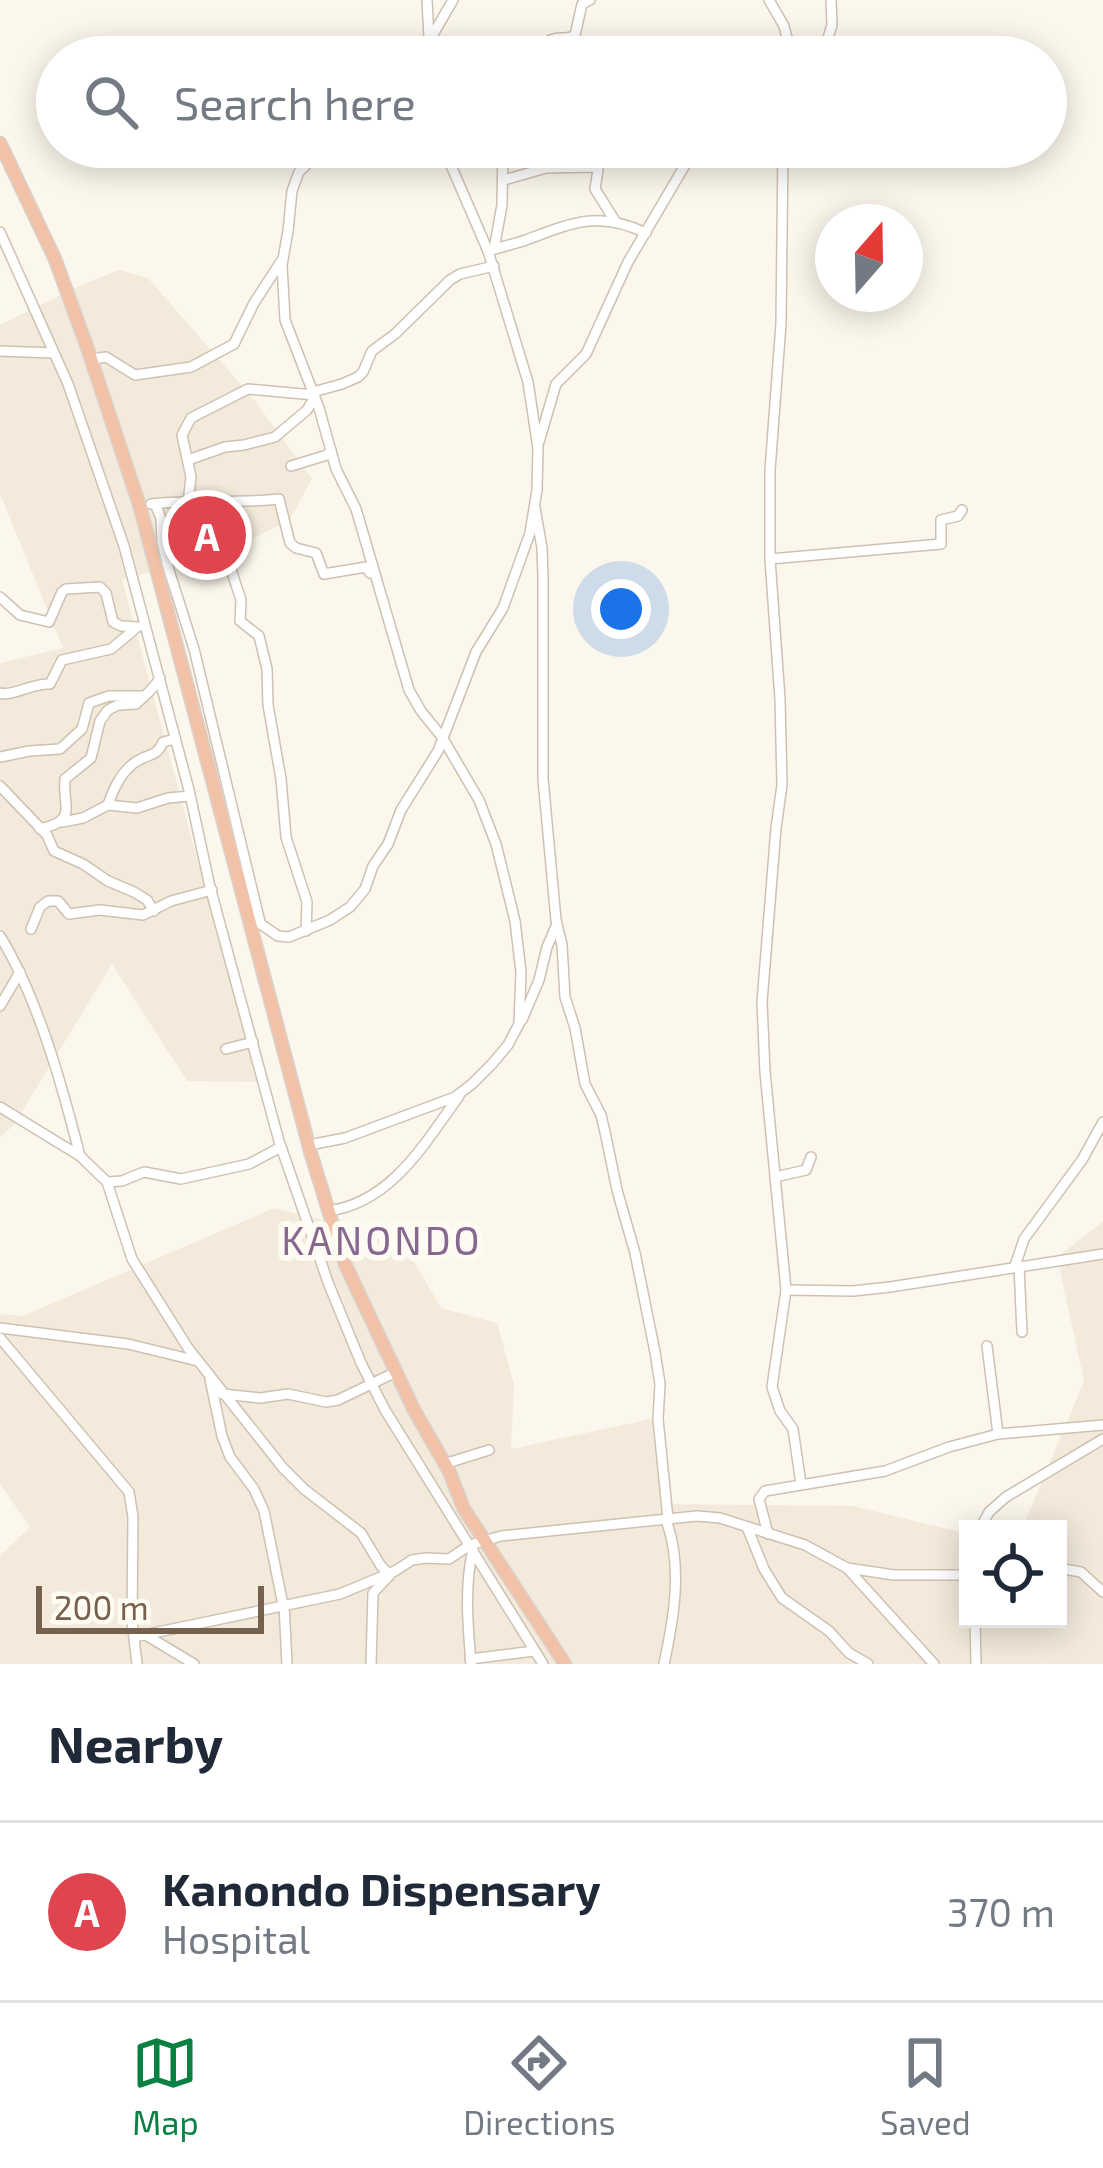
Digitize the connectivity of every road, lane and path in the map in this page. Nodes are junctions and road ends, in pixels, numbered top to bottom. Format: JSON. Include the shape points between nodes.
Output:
{"nodes":[{"id":1,"x":427,"y":0,"type":"edge"},
{"id":2,"x":453,"y":0,"type":"edge"},
{"id":3,"x":590,"y":0,"type":"edge"},
{"id":4,"x":769,"y":0,"type":"edge"},
{"id":5,"x":832,"y":0,"type":"edge"},
{"id":6,"x":429,"y":36,"type":"edge"},
{"id":7,"x":433,"y":36,"type":"edge"},
{"id":8,"x":564,"y":36,"type":"edge"},
{"id":9,"x":787,"y":36,"type":"edge"},
{"id":10,"x":829,"y":36,"type":"edge"},
{"id":11,"x":0,"y":143,"type":"edge"},
{"id":12,"x":303,"y":168,"type":"edge"},
{"id":13,"x":453,"y":168,"type":"edge"},
{"id":14,"x":504,"y":168,"type":"edge"},
{"id":15,"x":547,"y":168,"type":"edge"},
{"id":16,"x":597,"y":168,"type":"edge"},
{"id":17,"x":684,"y":168,"type":"edge"},
{"id":18,"x":783,"y":168,"type":"edge"},
{"id":19,"x":504,"y":174,"type":"junction"},
{"id":20,"x":615,"y":221,"type":"junction"},
{"id":21,"x":0,"y":232,"type":"edge"},
{"id":22,"x":646,"y":233,"type":"junction"},
{"id":23,"x":491,"y":250,"type":"junction"},
{"id":24,"x":283,"y":260,"type":"junction"},
{"id":25,"x":494,"y":266,"type":"junction"},
{"id":26,"x":0,"y":351,"type":"edge"},
{"id":27,"x":54,"y":353,"type":"junction"},
{"id":28,"x":91,"y":359,"type":"junction"},
{"id":29,"x":314,"y":395,"type":"junction"},
{"id":30,"x":538,"y":448,"type":"junction"},
{"id":31,"x":332,"y":450,"type":"junction"},
{"id":32,"x":188,"y":460,"type":"junction"},
{"id":33,"x":291,"y":466,"type":"dead end"},
{"id":34,"x":188,"y":503,"type":"junction"},
{"id":35,"x":147,"y":505,"type":"junction"},
{"id":36,"x":535,"y":508,"type":"junction"},
{"id":37,"x":962,"y":510,"type":"dead end"},
{"id":38,"x":770,"y":559,"type":"junction"},
{"id":39,"x":167,"y":563,"type":"junction"},
{"id":40,"x":376,"y":580,"type":"junction"},
{"id":41,"x":0,"y":597,"type":"edge"},
{"id":42,"x":142,"y":626,"type":"junction"},
{"id":43,"x":160,"y":678,"type":"junction"},
{"id":44,"x":0,"y":693,"type":"edge"},
{"id":45,"x":142,"y":696,"type":"junction"},
{"id":46,"x":442,"y":737,"type":"junction"},
{"id":47,"x":175,"y":739,"type":"junction"},
{"id":48,"x":0,"y":757,"type":"edge"},
{"id":49,"x":0,"y":786,"type":"edge"},
{"id":50,"x":190,"y":796,"type":"junction"},
{"id":51,"x":108,"y":805,"type":"junction"},
{"id":52,"x":62,"y":822,"type":"junction"},
{"id":53,"x":40,"y":829,"type":"junction"},
{"id":54,"x":212,"y":890,"type":"junction"},
{"id":55,"x":307,"y":902,"type":"junction"},
{"id":56,"x":154,"y":911,"type":"junction"},
{"id":57,"x":248,"y":916,"type":"junction"},
{"id":58,"x":330,"y":920,"type":"junction"},
{"id":59,"x":261,"y":924,"type":"junction"},
{"id":60,"x":557,"y":924,"type":"junction"},
{"id":61,"x":31,"y":929,"type":"dead end"},
{"id":62,"x":306,"y":931,"type":"junction"},
{"id":63,"x":0,"y":936,"type":"edge"},
{"id":64,"x":20,"y":972,"type":"junction"},
{"id":65,"x":0,"y":1006,"type":"edge"},
{"id":66,"x":519,"y":1024,"type":"junction"},
{"id":67,"x":253,"y":1042,"type":"junction"},
{"id":68,"x":226,"y":1049,"type":"dead end"},
{"id":69,"x":462,"y":1092,"type":"junction"},
{"id":70,"x":0,"y":1107,"type":"edge"},
{"id":71,"x":1103,"y":1122,"type":"edge"},
{"id":72,"x":309,"y":1145,"type":"junction"},
{"id":73,"x":281,"y":1147,"type":"junction"},
{"id":74,"x":80,"y":1156,"type":"junction"},
{"id":75,"x":811,"y":1156,"type":"dead end"},
{"id":76,"x":775,"y":1177,"type":"junction"},
{"id":77,"x":107,"y":1182,"type":"junction"},
{"id":78,"x":320,"y":1183,"type":"junction"},
{"id":79,"x":295,"y":1189,"type":"junction"},
{"id":80,"x":328,"y":1211,"type":"junction"},
{"id":81,"x":1103,"y":1254,"type":"edge"},
{"id":82,"x":1017,"y":1266,"type":"junction"},
{"id":83,"x":786,"y":1290,"type":"junction"},
{"id":84,"x":0,"y":1328,"type":"edge"},
{"id":85,"x":1022,"y":1332,"type":"dead end"},
{"id":86,"x":0,"y":1338,"type":"edge"},
{"id":87,"x":987,"y":1346,"type":"dead end"},
{"id":88,"x":198,"y":1361,"type":"junction"},
{"id":89,"x":395,"y":1372,"type":"junction"},
{"id":90,"x":209,"y":1376,"type":"junction"},
{"id":91,"x":371,"y":1383,"type":"junction"},
{"id":92,"x":222,"y":1394,"type":"junction"},
{"id":93,"x":1103,"y":1426,"type":"edge"},
{"id":94,"x":998,"y":1434,"type":"junction"},
{"id":95,"x":1103,"y":1439,"type":"edge"},
{"id":96,"x":489,"y":1450,"type":"dead end"},
{"id":97,"x":444,"y":1463,"type":"junction"},
{"id":98,"x":801,"y":1484,"type":"junction"},
{"id":99,"x":667,"y":1519,"type":"junction"},
{"id":100,"x":985,"y":1520,"type":"edge"},
{"id":101,"x":747,"y":1527,"type":"junction"},
{"id":102,"x":768,"y":1534,"type":"junction"},
{"id":103,"x":476,"y":1545,"type":"junction"},
{"id":104,"x":847,"y":1568,"type":"junction"},
{"id":105,"x":1067,"y":1570,"type":"edge"},
{"id":106,"x":392,"y":1573,"type":"junction"},
{"id":107,"x":959,"y":1575,"type":"edge"},
{"id":108,"x":1103,"y":1592,"type":"edge"},
{"id":109,"x":284,"y":1605,"type":"junction"},
{"id":110,"x":975,"y":1628,"type":"edge"},
{"id":111,"x":139,"y":1635,"type":"junction"},
{"id":112,"x":534,"y":1651,"type":"junction"},
{"id":113,"x":471,"y":1662,"type":"edge"},
{"id":114,"x":136,"y":1664,"type":"edge"},
{"id":115,"x":194,"y":1664,"type":"edge"},
{"id":116,"x":287,"y":1664,"type":"edge"},
{"id":117,"x":371,"y":1664,"type":"edge"},
{"id":118,"x":543,"y":1664,"type":"edge"},
{"id":119,"x":565,"y":1664,"type":"edge"},
{"id":120,"x":664,"y":1664,"type":"edge"},
{"id":121,"x":868,"y":1664,"type":"edge"},
{"id":122,"x":934,"y":1664,"type":"edge"},
{"id":123,"x":976,"y":1664,"type":"edge"}],
"edges":[{"from":1,"to":6,"type":"street"},
{"from":2,"to":7,"type":"street"},
{"from":3,"to":8,"type":"street","via":[[574,35]]},
{"from":4,"to":9,"type":"street"},
{"from":5,"to":10,"type":"street"},
{"from":11,"to":28,"type":"highway"},
{"from":12,"to":24,"type":"street"},
{"from":13,"to":23,"type":"street"},
{"from":14,"to":19,"type":"street"},
{"from":15,"to":19,"type":"street"},
{"from":16,"to":20,"type":"street","via":[[596,192]]},
{"from":17,"to":22,"type":"street"},
{"from":18,"to":38,"type":"street"},
{"from":19,"to":23,"type":"street"},
{"from":20,"to":22,"type":"street"},
{"from":20,"to":23,"type":"street","via":[[559,226]]},
{"from":21,"to":27,"type":"street"},
{"from":22,"to":30,"type":"street","via":[[591,347],[556,384]]},
{"from":23,"to":25,"type":"street"},
{"from":24,"to":28,"type":"street","via":[[238,340],[199,363],[135,375],[106,357]]},
{"from":24,"to":29,"type":"street","via":[[285,320]]},
{"from":25,"to":29,"type":"street","via":[[450,280],[372,351],[358,377]]},
{"from":25,"to":30,"type":"street"},
{"from":26,"to":27,"type":"street"},
{"from":27,"to":42,"type":"street","via":[[104,486]]},
{"from":28,"to":35,"type":"highway"},
{"from":29,"to":31,"type":"street"},
{"from":29,"to":32,"type":"street","via":[[275,437]]},
{"from":29,"to":32,"type":"street","via":[[248,389],[202,412],[183,432]]},
{"from":30,"to":36,"type":"street"},
{"from":31,"to":33,"type":"street"},
{"from":31,"to":40,"type":"street"},
{"from":32,"to":34,"type":"street"},
{"from":34,"to":35,"type":"street"},
{"from":34,"to":40,"type":"street","via":[[279,499],[292,547],[316,553],[326,574],[363,566]]},
{"from":35,"to":39,"type":"street","via":[[161,518]]},
{"from":35,"to":57,"type":"highway"},
{"from":36,"to":46,"type":"street","via":[[503,608]]},
{"from":36,"to":60,"type":"street","via":[[543,779]]},
{"from":37,"to":38,"type":"street","via":[[941,520],[941,544]]},
{"from":38,"to":76,"type":"street","via":[[782,785],[762,1002]]},
{"from":39,"to":55,"type":"street","via":[[212,544],[226,548],[240,621],[259,636],[268,669],[286,837]]},
{"from":39,"to":59,"type":"street"},
{"from":40,"to":46,"type":"street","via":[[410,690]]},
{"from":41,"to":42,"type":"street","via":[[20,615],[49,622],[66,589],[100,587],[116,625]]},
{"from":42,"to":43,"type":"street"},
{"from":42,"to":44,"type":"street","via":[[111,649],[62,660],[50,684]]},
{"from":43,"to":45,"type":"street"},
{"from":43,"to":47,"type":"street"},
{"from":45,"to":48,"type":"street","via":[[89,703],[82,729],[60,749]]},
{"from":45,"to":52,"type":"street","via":[[103,716],[91,758],[65,779]]},
{"from":46,"to":58,"type":"street","via":[[365,889]]},
{"from":46,"to":66,"type":"street","via":[[479,800],[506,882],[521,972]]},
{"from":47,"to":50,"type":"street"},
{"from":47,"to":51,"type":"street","via":[[130,766]]},
{"from":49,"to":53,"type":"street"},
{"from":50,"to":51,"type":"street","via":[[137,808]]},
{"from":50,"to":54,"type":"street"},
{"from":51,"to":52,"type":"street"},
{"from":52,"to":53,"type":"street"},
{"from":53,"to":56,"type":"street","via":[[59,854],[134,892]]},
{"from":54,"to":56,"type":"street"},
{"from":54,"to":67,"type":"street"},
{"from":55,"to":58,"type":"street"},
{"from":55,"to":62,"type":"street"},
{"from":56,"to":61,"type":"street","via":[[69,914],[52,900]]},
{"from":57,"to":59,"type":"street"},
{"from":57,"to":72,"type":"highway"},
{"from":58,"to":62,"type":"street"},
{"from":59,"to":62,"type":"street","via":[[289,938]]},
{"from":60,"to":66,"type":"street"},
{"from":60,"to":99,"type":"street","via":[[565,997],[655,1352]]},
{"from":63,"to":64,"type":"street"},
{"from":64,"to":65,"type":"street"},
{"from":64,"to":74,"type":"street"},
{"from":66,"to":69,"type":"street"},
{"from":67,"to":68,"type":"street"},
{"from":67,"to":73,"type":"street"},
{"from":69,"to":72,"type":"street"},
{"from":69,"to":80,"type":"street","via":[[424,1148],[372,1197]]},
{"from":70,"to":74,"type":"street"},
{"from":71,"to":82,"type":"street","via":[[1024,1239]]},
{"from":72,"to":78,"type":"highway"},
{"from":73,"to":77,"type":"street","via":[[189,1178],[144,1172]]},
{"from":73,"to":79,"type":"street"},
{"from":74,"to":77,"type":"street"},
{"from":75,"to":76,"type":"street","via":[[806,1170]]},
{"from":76,"to":83,"type":"street"},
{"from":77,"to":88,"type":"street","via":[[132,1259]]},
{"from":78,"to":79,"type":"street"},
{"from":78,"to":80,"type":"highway"},
{"from":79,"to":91,"type":"street"},
{"from":80,"to":89,"type":"highway"},
{"from":81,"to":82,"type":"street"},
{"from":82,"to":83,"type":"street","via":[[871,1289]]},
{"from":82,"to":85,"type":"street"},
{"from":83,"to":98,"type":"street","via":[[772,1387],[793,1429]]},
{"from":84,"to":88,"type":"street"},
{"from":86,"to":111,"type":"street","via":[[129,1492]]},
{"from":87,"to":94,"type":"street"},
{"from":88,"to":90,"type":"street"},
{"from":89,"to":91,"type":"street"},
{"from":89,"to":97,"type":"highway"},
{"from":90,"to":92,"type":"street"},
{"from":90,"to":109,"type":"street","via":[[230,1456],[264,1511]]},
{"from":91,"to":92,"type":"street","via":[[326,1402]]},
{"from":91,"to":103,"type":"street"},
{"from":92,"to":106,"type":"street","via":[[292,1478],[361,1533]]},
{"from":93,"to":94,"type":"street"},
{"from":94,"to":98,"type":"street","via":[[884,1471]]},
{"from":95,"to":100,"type":"street","via":[[1006,1497]]},
{"from":96,"to":97,"type":"street"},
{"from":97,"to":103,"type":"highway"},
{"from":98,"to":102,"type":"street","via":[[760,1495]]},
{"from":99,"to":101,"type":"street","via":[[707,1516]]},
{"from":99,"to":103,"type":"street"},
{"from":99,"to":120,"type":"street","via":[[675,1588]]},
{"from":101,"to":102,"type":"street"},
{"from":101,"to":121,"type":"street","via":[[782,1598]]},
{"from":102,"to":104,"type":"street"},
{"from":103,"to":106,"type":"street"},
{"from":103,"to":112,"type":"street"},
{"from":103,"to":113,"type":"street","via":[[467,1609]]},
{"from":103,"to":119,"type":"highway"},
{"from":104,"to":107,"type":"street"},
{"from":104,"to":122,"type":"street"},
{"from":105,"to":108,"type":"street"},
{"from":106,"to":109,"type":"street"},
{"from":106,"to":117,"type":"street","via":[[374,1590]]},
{"from":109,"to":111,"type":"street"},
{"from":109,"to":116,"type":"street"},
{"from":110,"to":123,"type":"street"},
{"from":111,"to":114,"type":"street"},
{"from":111,"to":115,"type":"street"},
{"from":112,"to":113,"type":"street"},
{"from":112,"to":118,"type":"street"}]}
